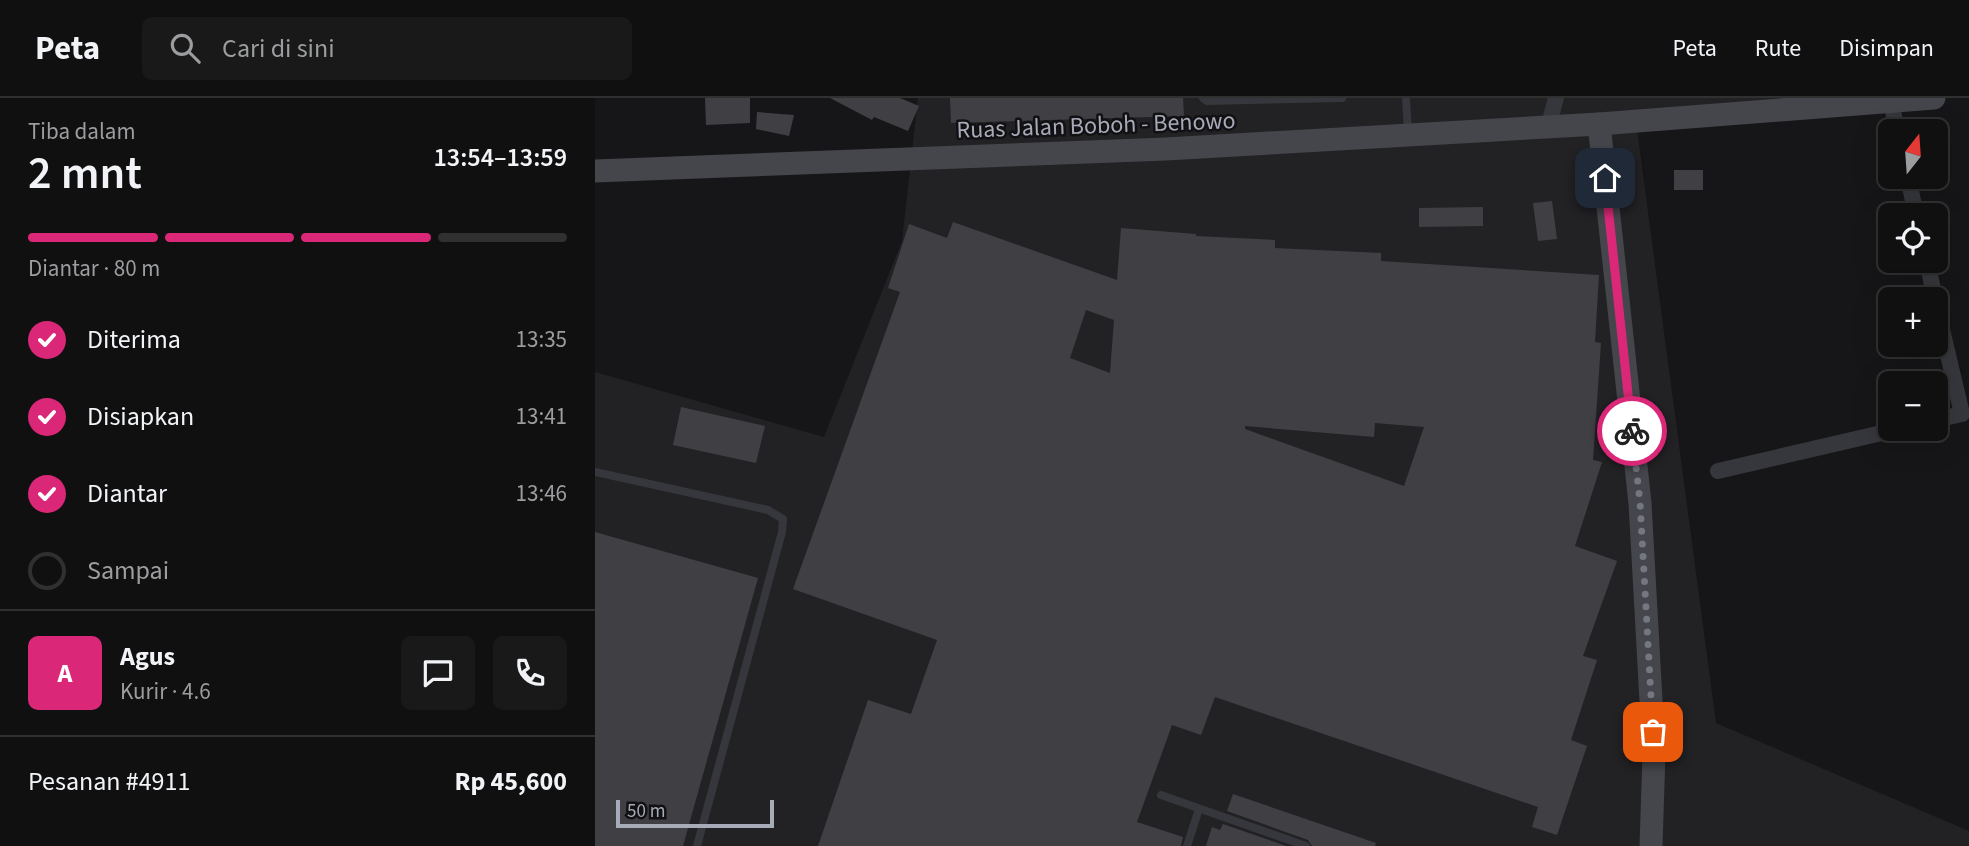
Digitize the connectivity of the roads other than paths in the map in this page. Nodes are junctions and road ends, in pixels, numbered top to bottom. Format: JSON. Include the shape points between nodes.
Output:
{"nodes":[{"id":1,"x":1203,"y":98,"type":"edge"},
{"id":2,"x":1342,"y":98,"type":"edge"},
{"id":3,"x":1406,"y":98,"type":"edge"},
{"id":4,"x":1556,"y":98,"type":"edge"},
{"id":5,"x":1934,"y":98,"type":"edge"},
{"id":6,"x":1891,"y":101,"type":"junction"},
{"id":7,"x":1895,"y":119,"type":"edge"},
{"id":8,"x":1599,"y":124,"type":"junction"},
{"id":9,"x":1548,"y":128,"type":"junction"},
{"id":10,"x":1408,"y":136,"type":"junction"},
{"id":11,"x":595,"y":171,"type":"edge"},
{"id":12,"x":1948,"y":349,"type":"edge"},
{"id":13,"x":1965,"y":414,"type":"edge"},
{"id":14,"x":1878,"y":434,"type":"edge"},
{"id":15,"x":1718,"y":471,"type":"dead end"},
{"id":16,"x":595,"y":472,"type":"edge"},
{"id":17,"x":1161,"y":795,"type":"dead end"},
{"id":18,"x":1199,"y":809,"type":"junction"},
{"id":19,"x":697,"y":846,"type":"edge"},
{"id":20,"x":1187,"y":846,"type":"edge"},
{"id":21,"x":1306,"y":846,"type":"edge"},
{"id":22,"x":1651,"y":846,"type":"edge"}],
"edges":[{"from":1,"to":2,"type":"lane"},
{"from":3,"to":10,"type":"lane"},
{"from":4,"to":9,"type":"street"},
{"from":5,"to":6,"type":"main road","name":"Ruas Jalan Boboh - Benowo"},
{"from":6,"to":7,"type":"street"},
{"from":6,"to":8,"type":"main road","name":"Ruas Jalan Boboh - Benowo"},
{"from":8,"to":9,"type":"main road","name":"Ruas Jalan Boboh - Benowo"},
{"from":8,"to":22,"type":"main road","via":[[1640,502],[1654,754]]},
{"from":9,"to":10,"type":"main road","name":"Ruas Jalan Boboh - Benowo"},
{"from":10,"to":11,"type":"main road","name":"Ruas Jalan Boboh - Benowo"},
{"from":12,"to":13,"type":"street"},
{"from":14,"to":15,"type":"street"},
{"from":16,"to":19,"type":"lane","via":[[768,510],[783,519]]},
{"from":17,"to":18,"type":"lane"},
{"from":18,"to":20,"type":"lane"},
{"from":18,"to":21,"type":"lane"}]}
